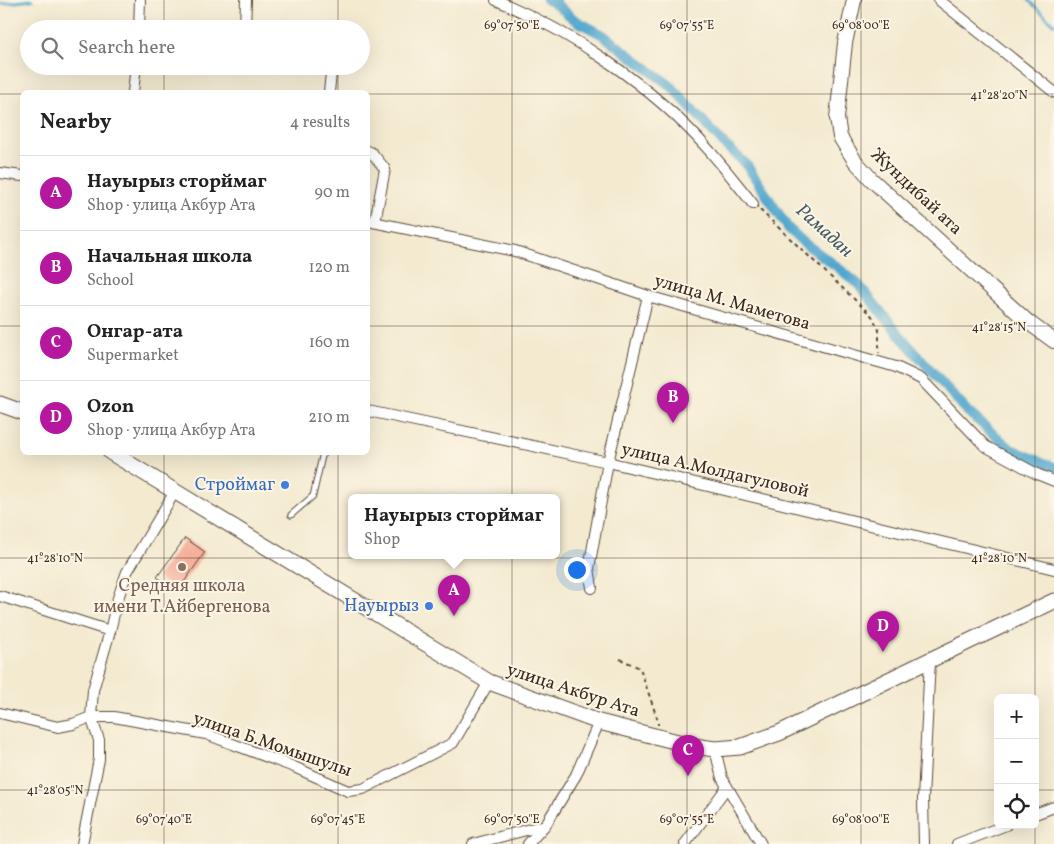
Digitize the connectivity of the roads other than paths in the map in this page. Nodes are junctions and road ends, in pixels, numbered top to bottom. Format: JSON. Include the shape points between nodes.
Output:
{"nodes":[{"id":1,"x":140,"y":0,"type":"edge"},
{"id":2,"x":246,"y":0,"type":"edge"},
{"id":3,"x":496,"y":0,"type":"edge"},
{"id":4,"x":854,"y":0,"type":"edge"},
{"id":5,"x":940,"y":0,"type":"edge"},
{"id":6,"x":139,"y":20,"type":"edge"},
{"id":7,"x":245,"y":20,"type":"edge"},
{"id":8,"x":135,"y":75,"type":"edge"},
{"id":9,"x":331,"y":75,"type":"edge"},
{"id":10,"x":133,"y":90,"type":"edge"},
{"id":11,"x":329,"y":90,"type":"edge"},
{"id":12,"x":1054,"y":92,"type":"edge"},
{"id":13,"x":370,"y":152,"type":"edge"},
{"id":14,"x":0,"y":173,"type":"edge"},
{"id":15,"x":20,"y":176,"type":"edge"},
{"id":16,"x":753,"y":204,"type":"road end"},
{"id":17,"x":371,"y":222,"type":"edge"},
{"id":18,"x":648,"y":296,"type":"junction"},
{"id":19,"x":1054,"y":341,"type":"edge"},
{"id":20,"x":0,"y":404,"type":"edge"},
{"id":21,"x":20,"y":411,"type":"edge"},
{"id":22,"x":370,"y":411,"type":"edge"},
{"id":23,"x":115,"y":455,"type":"edge"},
{"id":24,"x":322,"y":455,"type":"edge"},
{"id":25,"x":608,"y":462,"type":"junction"},
{"id":26,"x":1054,"y":482,"type":"edge"},
{"id":27,"x":174,"y":493,"type":"junction"},
{"id":28,"x":292,"y":515,"type":"dead end"},
{"id":29,"x":1054,"y":569,"type":"edge"},
{"id":30,"x":592,"y":588,"type":"dead end"},
{"id":31,"x":0,"y":596,"type":"edge"},
{"id":32,"x":1054,"y":601,"type":"edge"},
{"id":33,"x":110,"y":631,"type":"junction"},
{"id":34,"x":930,"y":660,"type":"junction"},
{"id":35,"x":489,"y":682,"type":"junction"},
{"id":36,"x":0,"y":713,"type":"edge"},
{"id":37,"x":91,"y":717,"type":"junction"},
{"id":38,"x":599,"y":722,"type":"junction"},
{"id":39,"x":714,"y":749,"type":"junction"},
{"id":40,"x":727,"y":787,"type":"junction"},
{"id":41,"x":1054,"y":807,"type":"edge"},
{"id":42,"x":1039,"y":813,"type":"edge"},
{"id":43,"x":546,"y":824,"type":"junction"},
{"id":44,"x":996,"y":829,"type":"edge"},
{"id":45,"x":82,"y":844,"type":"edge"},
{"id":46,"x":473,"y":844,"type":"edge"},
{"id":47,"x":528,"y":844,"type":"edge"},
{"id":48,"x":685,"y":844,"type":"edge"},
{"id":49,"x":762,"y":844,"type":"edge"},
{"id":50,"x":924,"y":844,"type":"edge"},
{"id":51,"x":957,"y":844,"type":"edge"}],
"edges":[{"from":1,"to":6,"type":"street"},
{"from":2,"to":7,"type":"street"},
{"from":3,"to":16,"type":"street","via":[[530,14],[629,76],[706,147]]},
{"from":4,"to":19,"type":"street","name":"Жундибай ата","via":[[845,43],[837,118],[840,136],[855,161],[872,180],[1028,322]]},
{"from":5,"to":12,"type":"street"},
{"from":8,"to":10,"type":"street"},
{"from":9,"to":11,"type":"street"},
{"from":13,"to":17,"type":"street","via":[[385,169]]},
{"from":14,"to":15,"type":"street"},
{"from":17,"to":18,"type":"street","name":"улица М. Маметова","via":[[515,251]]},
{"from":18,"to":25,"type":"street"},
{"from":18,"to":26,"type":"street","name":"улица М. Маметова","via":[[896,367],[921,379],[985,446]]},
{"from":20,"to":21,"type":"main road"},
{"from":22,"to":25,"type":"street","name":"улица А.Молдагуловой"},
{"from":23,"to":27,"type":"main road","name":"улица Акбур Ата"},
{"from":24,"to":28,"type":"lane","via":[[312,496]]},
{"from":25,"to":29,"type":"street","name":"улица А.Молдагуловой"},
{"from":25,"to":30,"type":"street","via":[[589,568]]},
{"from":27,"to":33,"type":"street","via":[[127,572]]},
{"from":27,"to":35,"type":"main road","name":"улица Акбур Ата"},
{"from":31,"to":33,"type":"street"},
{"from":32,"to":34,"type":"main road","name":"улица Акбур Ата"},
{"from":33,"to":37,"type":"street","via":[[93,690]]},
{"from":34,"to":39,"type":"main road","name":"улица Акбур Ата","via":[[779,734],[740,747]]},
{"from":34,"to":50,"type":"street"},
{"from":35,"to":37,"type":"street","name":"улица Б.Момышулы","via":[[453,743],[363,789],[348,790],[206,734],[114,717]]},
{"from":35,"to":38,"type":"main road","name":"улица Акбур Ата"},
{"from":36,"to":37,"type":"street","name":"улица Б.Момышулы","via":[[58,728]]},
{"from":37,"to":45,"type":"street","via":[[99,740],[99,759]]},
{"from":38,"to":39,"type":"main road","name":"улица Акбур Ата"},
{"from":38,"to":43,"type":"street","via":[[576,775]]},
{"from":39,"to":40,"type":"street"},
{"from":40,"to":48,"type":"street"},
{"from":40,"to":49,"type":"street"},
{"from":41,"to":42,"type":"street"},
{"from":43,"to":46,"type":"street"},
{"from":43,"to":47,"type":"street"},
{"from":44,"to":51,"type":"street"}]}
